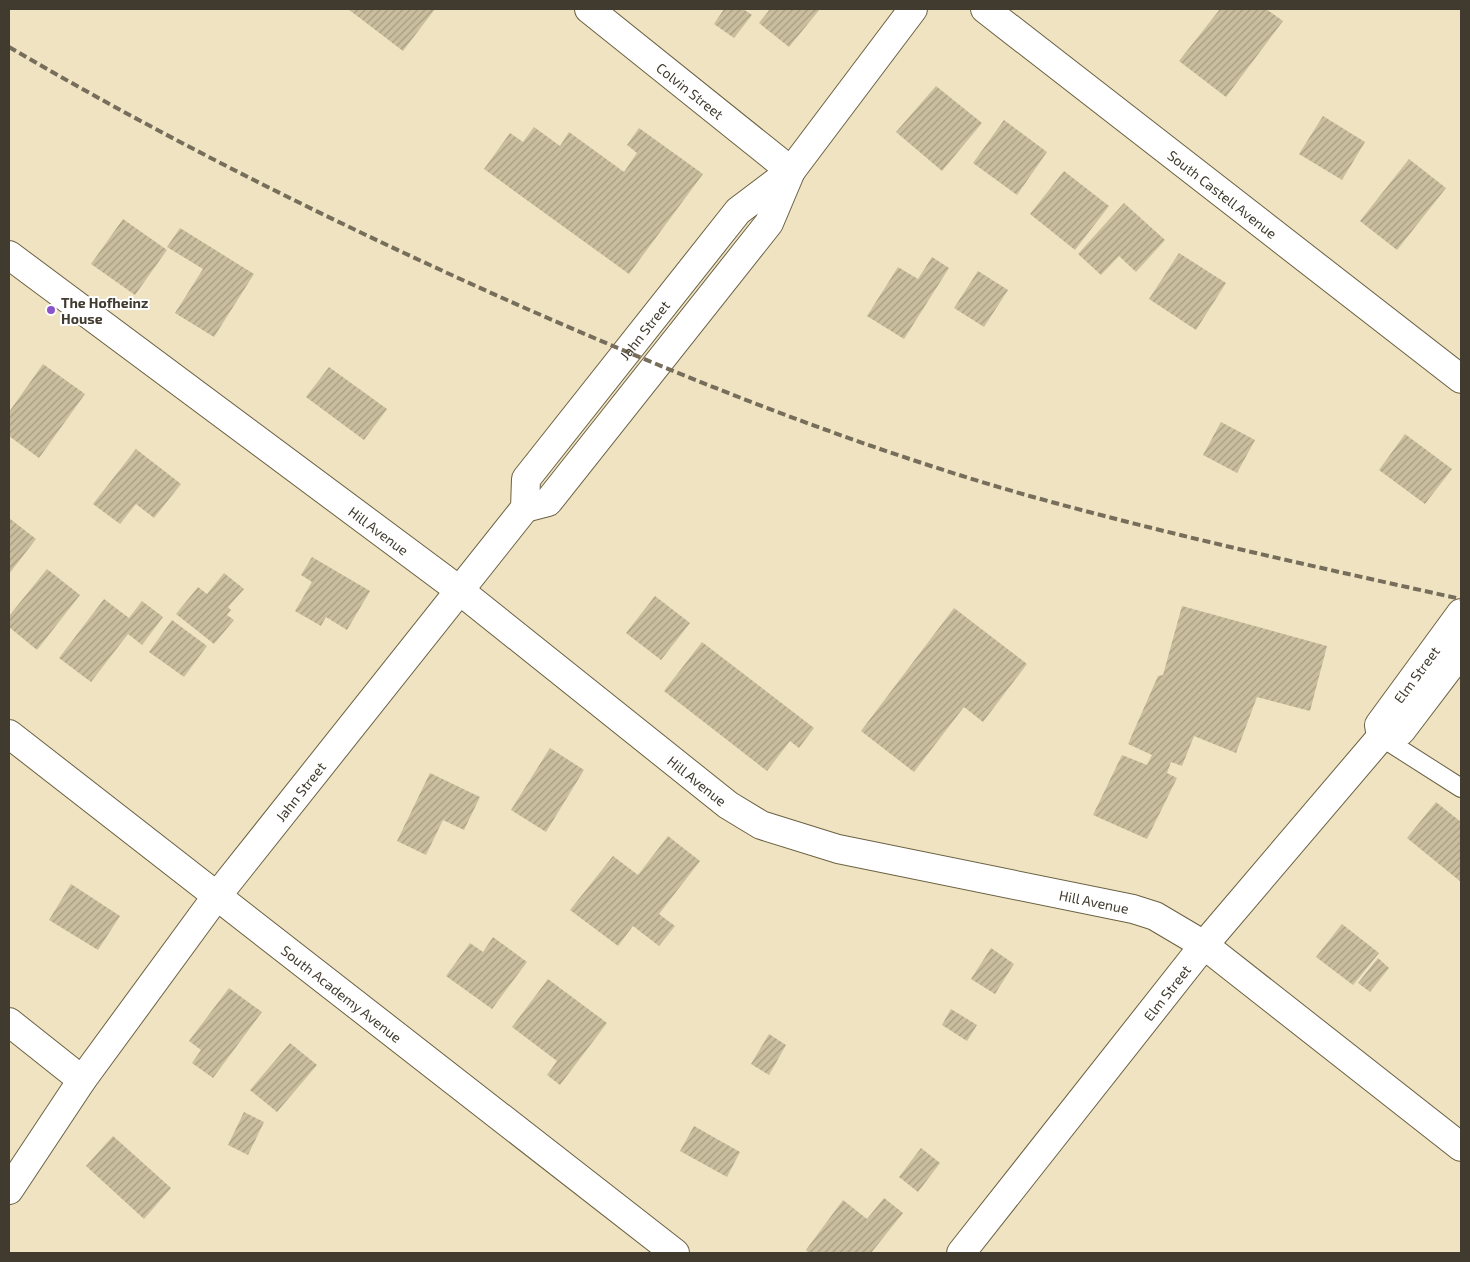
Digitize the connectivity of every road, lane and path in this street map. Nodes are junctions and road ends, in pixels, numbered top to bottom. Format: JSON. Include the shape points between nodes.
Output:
{"nodes":[{"id":1,"x":589,"y":9,"type":"edge"},
{"id":2,"x":913,"y":9,"type":"edge"},
{"id":3,"x":984,"y":9,"type":"edge"},
{"id":4,"x":791,"y":171,"type":"junction"},
{"id":5,"x":9,"y":255,"type":"edge"},
{"id":6,"x":1461,"y":379,"type":"edge"},
{"id":7,"x":459,"y":590,"type":"junction"},
{"id":8,"x":1461,"y":613,"type":"edge"},
{"id":9,"x":1461,"y":652,"type":"edge"},
{"id":10,"x":9,"y":734,"type":"edge"},
{"id":11,"x":1381,"y":737,"type":"junction"},
{"id":12,"x":1461,"y":788,"type":"edge"},
{"id":13,"x":216,"y":897,"type":"junction"},
{"id":14,"x":1204,"y":945,"type":"junction"},
{"id":15,"x":9,"y":1022,"type":"edge"},
{"id":16,"x":82,"y":1080,"type":"junction"},
{"id":17,"x":1461,"y":1147,"type":"edge"},
{"id":18,"x":9,"y":1190,"type":"edge"},
{"id":19,"x":675,"y":1253,"type":"edge"},
{"id":20,"x":961,"y":1253,"type":"edge"}],
"edges":[{"from":1,"to":4,"type":"street","name":"Colvin Street"},
{"from":2,"to":4,"type":"street","name":"Jahn Street"},
{"from":3,"to":6,"type":"street","name":"South Castell Avenue"},
{"from":4,"to":7,"type":"street","name":"Jahn Street","via":[[769,223],[645,381],[548,502],[525,508]]},
{"from":5,"to":7,"type":"street","name":"Hill Avenue"},
{"from":7,"to":13,"type":"street","name":"Jahn Street"},
{"from":7,"to":14,"type":"street","name":"Hill Avenue","via":[[728,805],[761,825],[838,850],[1133,909],[1155,916]]},
{"from":8,"to":11,"type":"street","name":"Elm Street","via":[[1379,725]]},
{"from":9,"to":11,"type":"street","name":"Elm Street","via":[[1401,730]]},
{"from":10,"to":13,"type":"street","name":"South Academy Avenue"},
{"from":11,"to":12,"type":"lane"},
{"from":11,"to":14,"type":"street","name":"Elm Street"},
{"from":13,"to":16,"type":"street","name":"Jahn Street"},
{"from":13,"to":19,"type":"street","name":"South Academy Avenue"},
{"from":14,"to":17,"type":"street","name":"Hill Avenue"},
{"from":14,"to":20,"type":"street","name":"Elm Street"},
{"from":15,"to":16,"type":"street"},
{"from":16,"to":18,"type":"street","name":"Jahn Street"}]}
